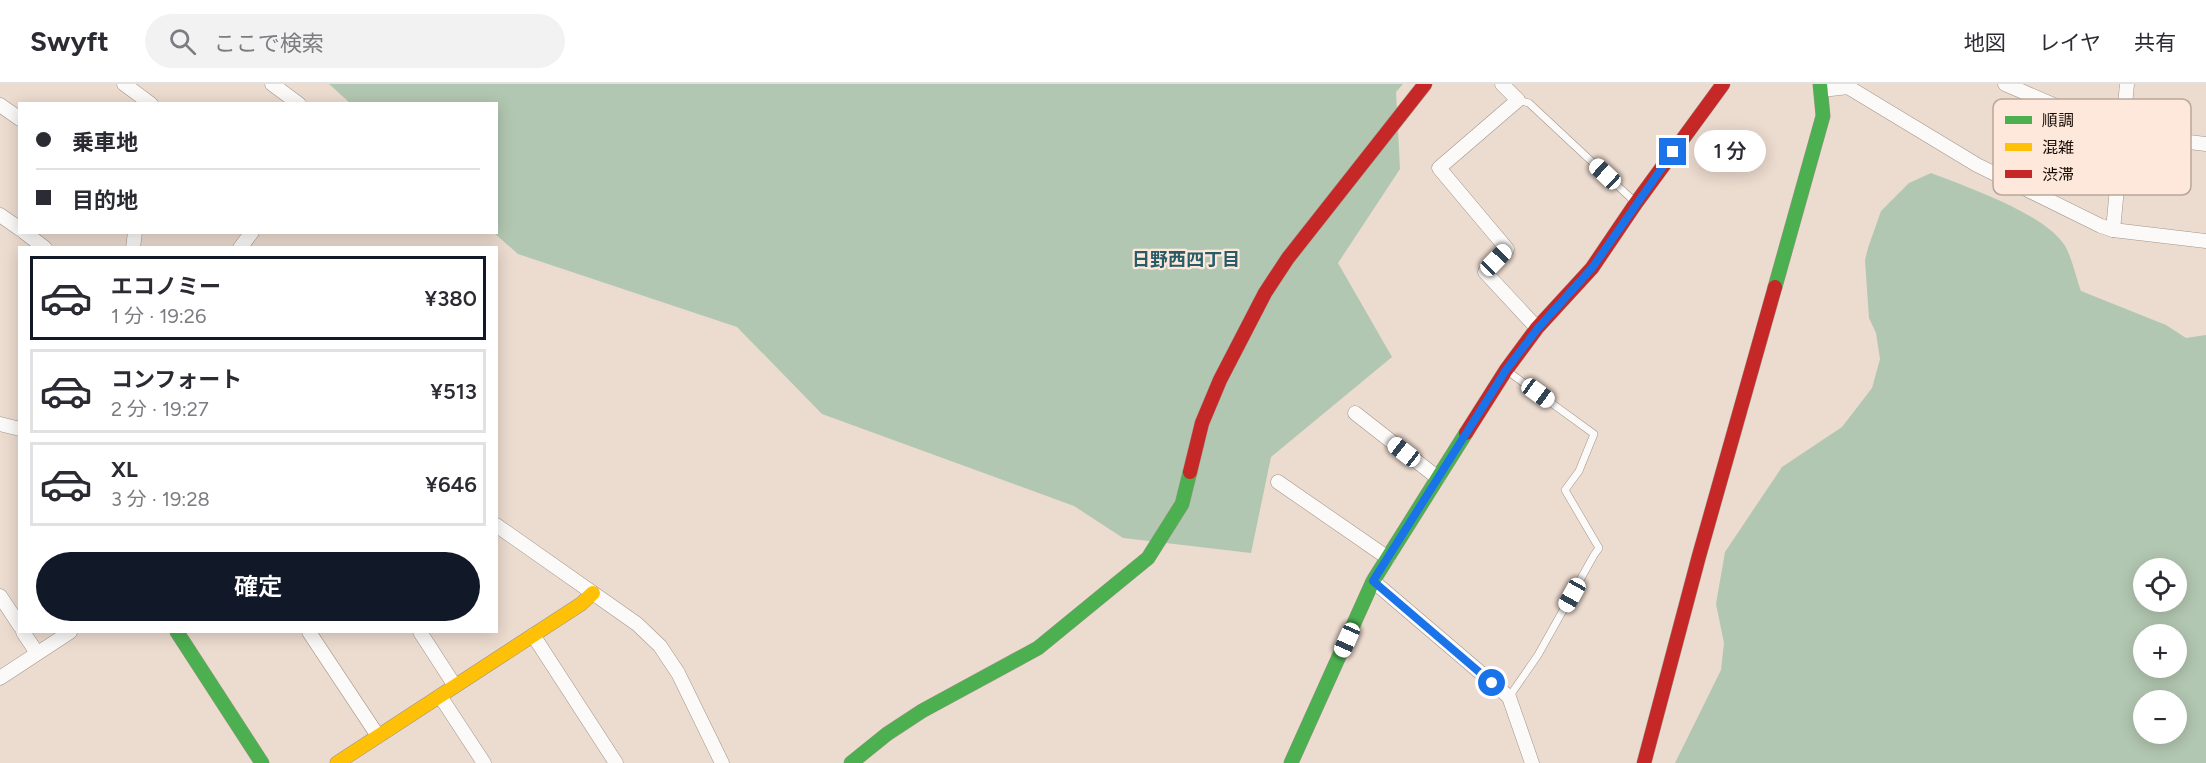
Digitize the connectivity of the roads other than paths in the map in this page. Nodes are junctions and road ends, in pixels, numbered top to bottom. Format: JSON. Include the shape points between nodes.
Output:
{"nodes":[{"id":1,"x":124,"y":84,"type":"edge"},
{"id":2,"x":272,"y":84,"type":"edge"},
{"id":3,"x":1425,"y":84,"type":"edge"},
{"id":4,"x":1502,"y":84,"type":"edge"},
{"id":5,"x":1723,"y":84,"type":"edge"},
{"id":6,"x":2005,"y":84,"type":"edge"},
{"id":7,"x":2127,"y":84,"type":"edge"},
{"id":8,"x":1821,"y":87,"type":"edge"},
{"id":9,"x":2040,"y":99,"type":"edge"},
{"id":10,"x":2125,"y":99,"type":"edge"},
{"id":11,"x":1518,"y":100,"type":"junction"},
{"id":12,"x":148,"y":102,"type":"edge"},
{"id":13,"x":296,"y":102,"type":"edge"},
{"id":14,"x":0,"y":105,"type":"edge"},
{"id":15,"x":18,"y":118,"type":"edge"},
{"id":16,"x":2191,"y":142,"type":"edge"},
{"id":17,"x":2206,"y":144,"type":"edge"},
{"id":18,"x":1993,"y":173,"type":"edge"},
{"id":19,"x":2040,"y":195,"type":"edge"},
{"id":20,"x":2116,"y":195,"type":"edge"},
{"id":21,"x":1636,"y":203,"type":"junction"},
{"id":22,"x":0,"y":215,"type":"edge"},
{"id":23,"x":18,"y":228,"type":"edge"},
{"id":24,"x":2113,"y":230,"type":"junction"},
{"id":25,"x":27,"y":234,"type":"edge"},
{"id":26,"x":2206,"y":242,"type":"edge"},
{"id":27,"x":42,"y":246,"type":"edge"},
{"id":28,"x":1538,"y":328,"type":"junction"},
{"id":29,"x":1506,"y":370,"type":"junction"},
{"id":30,"x":1355,"y":413,"type":"dead end"},
{"id":31,"x":0,"y":424,"type":"edge"},
{"id":32,"x":18,"y":428,"type":"edge"},
{"id":33,"x":1438,"y":478,"type":"junction"},
{"id":34,"x":1278,"y":482,"type":"dead end"},
{"id":35,"x":498,"y":526,"type":"edge"},
{"id":36,"x":1388,"y":558,"type":"junction"},
{"id":37,"x":1373,"y":581,"type":"junction"},
{"id":38,"x":593,"y":593,"type":"junction"},
{"id":39,"x":0,"y":596,"type":"edge"},
{"id":40,"x":18,"y":623,"type":"edge"},
{"id":41,"x":24,"y":633,"type":"edge"},
{"id":42,"x":68,"y":633,"type":"edge"},
{"id":43,"x":178,"y":633,"type":"edge"},
{"id":44,"x":310,"y":633,"type":"edge"},
{"id":45,"x":421,"y":633,"type":"edge"},
{"id":46,"x":533,"y":635,"type":"junction"},
{"id":47,"x":37,"y":652,"type":"junction"},
{"id":48,"x":0,"y":678,"type":"edge"},
{"id":49,"x":455,"y":686,"type":"junction"},
{"id":50,"x":440,"y":696,"type":"junction"},
{"id":51,"x":1509,"y":697,"type":"junction"},
{"id":52,"x":378,"y":736,"type":"junction"},
{"id":53,"x":262,"y":763,"type":"edge"},
{"id":54,"x":337,"y":763,"type":"edge"},
{"id":55,"x":484,"y":763,"type":"edge"},
{"id":56,"x":616,"y":763,"type":"edge"},
{"id":57,"x":722,"y":763,"type":"edge"},
{"id":58,"x":851,"y":763,"type":"edge"},
{"id":59,"x":1291,"y":763,"type":"edge"},
{"id":60,"x":1532,"y":763,"type":"edge"},
{"id":61,"x":1644,"y":763,"type":"edge"}],
"edges":[{"from":1,"to":12,"type":"street"},
{"from":2,"to":13,"type":"street"},
{"from":3,"to":58,"type":"street","via":[[1288,258],[1265,293],[1202,423],[1182,504],[1148,558],[1038,648],[922,711]]},
{"from":4,"to":11,"type":"street"},
{"from":5,"to":21,"type":"street"},
{"from":6,"to":9,"type":"street"},
{"from":7,"to":10,"type":"street"},
{"from":8,"to":18,"type":"street","via":[[1848,87]]},
{"from":8,"to":61,"type":"street","via":[[1823,116]]},
{"from":11,"to":21,"type":"lane","via":[[1529,104]]},
{"from":11,"to":28,"type":"street","via":[[1439,168],[1507,249],[1485,272]]},
{"from":14,"to":15,"type":"street"},
{"from":16,"to":17,"type":"street"},
{"from":19,"to":24,"type":"street"},
{"from":20,"to":24,"type":"street"},
{"from":21,"to":28,"type":"street","via":[[1592,268]]},
{"from":22,"to":23,"type":"street"},
{"from":24,"to":26,"type":"street"},
{"from":25,"to":27,"type":"street"},
{"from":28,"to":29,"type":"street"},
{"from":29,"to":33,"type":"street"},
{"from":29,"to":51,"type":"lane","via":[[1594,434],[1579,471],[1565,490],[1599,548],[1538,655]]},
{"from":30,"to":33,"type":"street"},
{"from":31,"to":32,"type":"street"},
{"from":33,"to":36,"type":"street"},
{"from":34,"to":36,"type":"street"},
{"from":35,"to":38,"type":"street"},
{"from":36,"to":37,"type":"street"},
{"from":37,"to":51,"type":"street"},
{"from":37,"to":59,"type":"street"},
{"from":38,"to":46,"type":"street"},
{"from":38,"to":57,"type":"street","via":[[660,646],[678,673]]},
{"from":39,"to":40,"type":"street"},
{"from":41,"to":47,"type":"street"},
{"from":42,"to":47,"type":"street"},
{"from":43,"to":53,"type":"street"},
{"from":44,"to":52,"type":"street"},
{"from":45,"to":49,"type":"street"},
{"from":46,"to":49,"type":"street"},
{"from":46,"to":56,"type":"street"},
{"from":47,"to":48,"type":"street"},
{"from":49,"to":50,"type":"street"},
{"from":50,"to":52,"type":"street"},
{"from":50,"to":55,"type":"street"},
{"from":51,"to":60,"type":"street"},
{"from":52,"to":54,"type":"street"}]}
